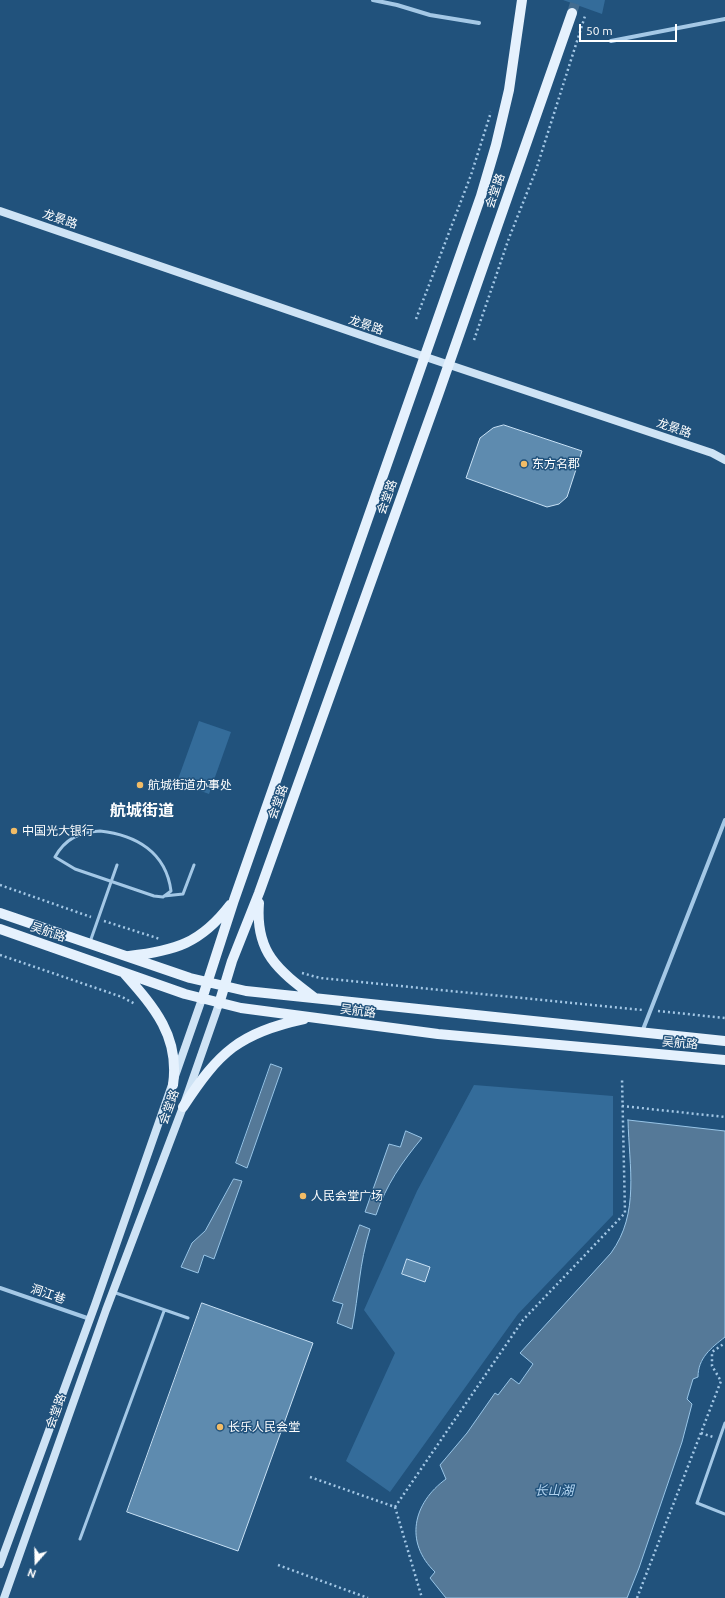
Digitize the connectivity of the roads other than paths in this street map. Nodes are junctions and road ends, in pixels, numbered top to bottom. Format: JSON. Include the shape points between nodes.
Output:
{"nodes":[{"id":1,"x":374,"y":0,"type":"edge"},
{"id":2,"x":522,"y":0,"type":"edge"},
{"id":3,"x":572,"y":12,"type":"tunnel mouth"},
{"id":4,"x":725,"y":20,"type":"edge"},
{"id":5,"x":479,"y":23,"type":"dead end"},
{"id":6,"x":611,"y":41,"type":"dead end"},
{"id":7,"x":0,"y":211,"type":"edge"},
{"id":8,"x":425,"y":357,"type":"junction"},
{"id":9,"x":447,"y":365,"type":"junction"},
{"id":10,"x":725,"y":460,"type":"edge"},
{"id":11,"x":725,"y":820,"type":"edge"},
{"id":12,"x":194,"y":865,"type":"dead end"},
{"id":13,"x":117,"y":866,"type":"dead end"},
{"id":14,"x":112,"y":881,"type":"junction"},
{"id":15,"x":259,"y":893,"type":"junction"},
{"id":16,"x":162,"y":897,"type":"junction"},
{"id":17,"x":234,"y":900,"type":"junction"},
{"id":18,"x":0,"y":913,"type":"edge"},
{"id":19,"x":0,"y":929,"type":"edge"},
{"id":20,"x":90,"y":944,"type":"junction"},
{"id":21,"x":126,"y":956,"type":"junction"},
{"id":22,"x":122,"y":972,"type":"junction"},
{"id":23,"x":208,"y":983,"type":"junction"},
{"id":24,"x":225,"y":987,"type":"junction"},
{"id":25,"x":315,"y":998,"type":"junction"},
{"id":26,"x":202,"y":999,"type":"junction"},
{"id":27,"x":219,"y":1004,"type":"junction"},
{"id":28,"x":312,"y":1018,"type":"junction"},
{"id":29,"x":642,"y":1033,"type":"junction"},
{"id":30,"x":725,"y":1041,"type":"edge"},
{"id":31,"x":725,"y":1060,"type":"edge"},
{"id":32,"x":173,"y":1085,"type":"junction"},
{"id":33,"x":183,"y":1107,"type":"junction"},
{"id":34,"x":0,"y":1288,"type":"edge"},
{"id":35,"x":113,"y":1292,"type":"junction"},
{"id":36,"x":164,"y":1311,"type":"junction"},
{"id":37,"x":188,"y":1318,"type":"dead end"},
{"id":38,"x":90,"y":1319,"type":"junction"},
{"id":39,"x":725,"y":1423,"type":"edge"},
{"id":40,"x":725,"y":1514,"type":"edge"},
{"id":41,"x":80,"y":1539,"type":"dead end"},
{"id":42,"x":0,"y":1564,"type":"edge"},
{"id":43,"x":4,"y":1598,"type":"edge"}],
"edges":[{"from":1,"to":5,"type":"street","via":[[430,15]]},
{"from":2,"to":8,"type":"main road","name":"会堂路","via":[[509,90],[496,145],[470,229]]},
{"from":3,"to":9,"type":"main road","name":"会堂路"},
{"from":4,"to":6,"type":"street"},
{"from":7,"to":8,"type":"main road","name":"龙景路"},
{"from":8,"to":9,"type":"main road","name":"龙景路"},
{"from":8,"to":17,"type":"main road","name":"会堂路"},
{"from":9,"to":10,"type":"main road","name":"龙景路"},
{"from":9,"to":15,"type":"main road","name":"会堂路"},
{"from":11,"to":29,"type":"street"},
{"from":12,"to":16,"type":"lane","via":[[183,894]]},
{"from":13,"to":14,"type":"lane"},
{"from":14,"to":16,"type":"lane"},
{"from":14,"to":16,"type":"lane","via":[[75,869],[55,857],[64,843],[76,836],[86,832],[113,833],[143,845],[160,859],[170,879],[171,891]]},
{"from":14,"to":20,"type":"lane"},
{"from":15,"to":24,"type":"main road","name":"会堂路","via":[[232,961]]},
{"from":15,"to":25,"type":"main road","via":[[259,932],[264,947],[284,973]]},
{"from":17,"to":21,"type":"main road","via":[[223,914],[194,940],[161,951]]},
{"from":17,"to":23,"type":"main road","name":"会堂路"},
{"from":18,"to":20,"type":"main road","name":"吴航路"},
{"from":19,"to":22,"type":"main road","name":"吴航路"},
{"from":20,"to":21,"type":"main road","name":"吴航路"},
{"from":21,"to":23,"type":"main road","name":"吴航路"},
{"from":22,"to":26,"type":"main road","name":"吴航路"},
{"from":22,"to":32,"type":"main road","via":[[152,1006],[164,1025],[175,1059]]},
{"from":23,"to":24,"type":"main road","name":"吴航路"},
{"from":23,"to":26,"type":"main road","name":"会堂路"},
{"from":24,"to":25,"type":"main road","name":"吴航路"},
{"from":24,"to":27,"type":"main road","name":"会堂路"},
{"from":25,"to":29,"type":"main road","name":"吴航路"},
{"from":26,"to":27,"type":"main road","name":"吴航路"},
{"from":26,"to":32,"type":"main road","name":"会堂路"},
{"from":27,"to":28,"type":"main road","name":"吴航路"},
{"from":27,"to":33,"type":"main road","name":"会堂路"},
{"from":28,"to":31,"type":"main road","name":"吴航路","via":[[438,1034]]},
{"from":28,"to":33,"type":"main road","via":[[260,1032],[232,1048],[213,1065]]},
{"from":29,"to":30,"type":"main road","name":"吴航路"},
{"from":32,"to":38,"type":"main road","name":"会堂路"},
{"from":33,"to":35,"type":"main road","name":"会堂路"},
{"from":34,"to":38,"type":"street","name":"洞江巷"},
{"from":35,"to":36,"type":"lane"},
{"from":35,"to":43,"type":"main road","name":"会堂路"},
{"from":36,"to":37,"type":"lane"},
{"from":36,"to":41,"type":"lane"},
{"from":38,"to":42,"type":"main road","name":"会堂路"},
{"from":39,"to":40,"type":"lane","via":[[697,1503]]}]}
